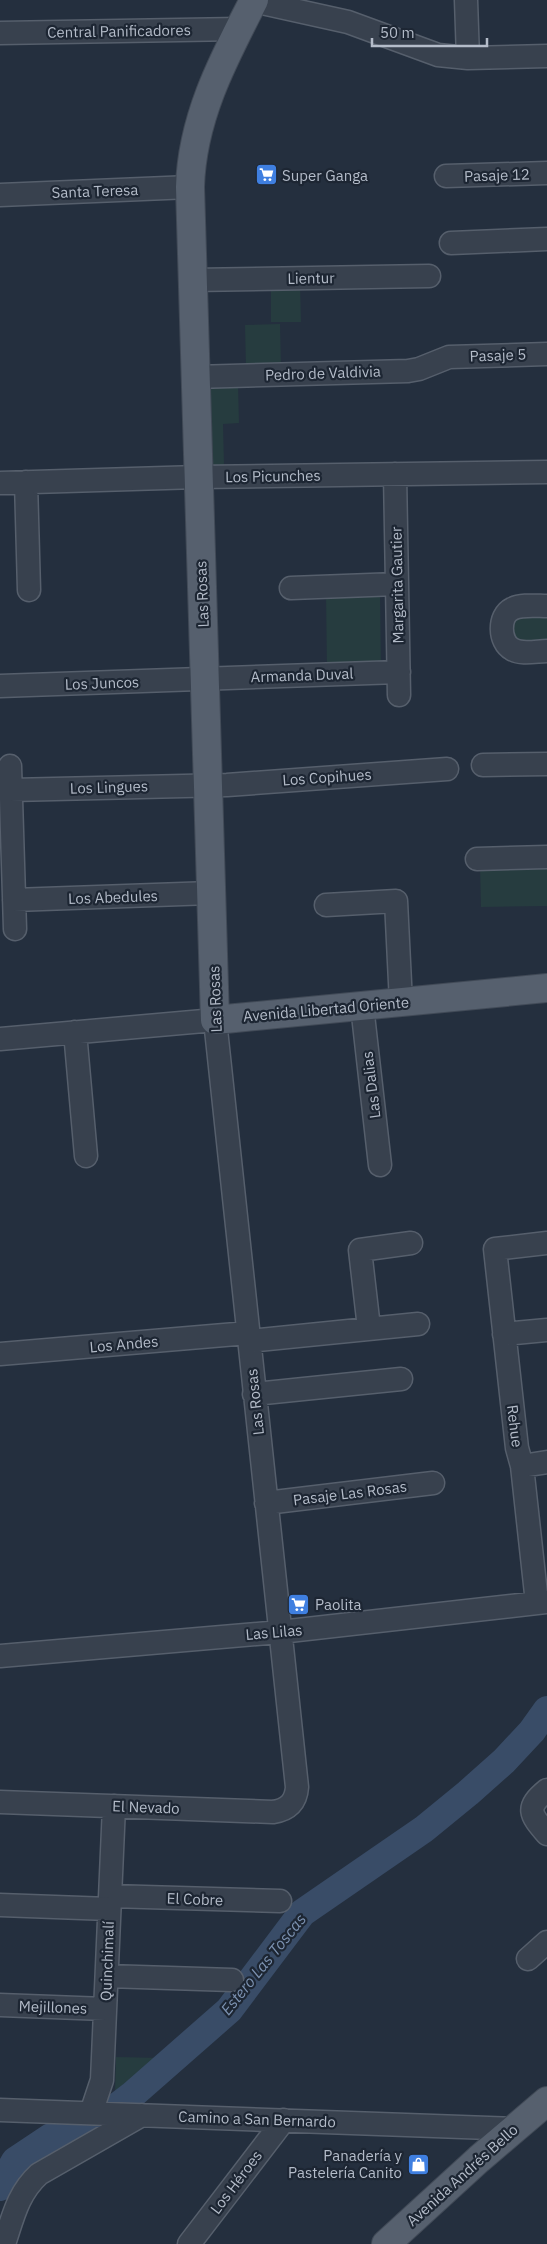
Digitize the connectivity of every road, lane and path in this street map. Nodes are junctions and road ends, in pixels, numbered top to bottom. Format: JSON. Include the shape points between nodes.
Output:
{"nodes":[{"id":1,"x":254,"y":0,"type":"edge"},
{"id":2,"x":466,"y":0,"type":"edge"},
{"id":3,"x":239,"y":29,"type":"junction"},
{"id":4,"x":0,"y":34,"type":"edge"},
{"id":5,"x":547,"y":56,"type":"edge"},
{"id":6,"x":468,"y":58,"type":"junction"},
{"id":7,"x":547,"y":173,"type":"edge"},
{"id":8,"x":446,"y":176,"type":"dead end"},
{"id":9,"x":190,"y":187,"type":"junction"},
{"id":10,"x":0,"y":195,"type":"edge"},
{"id":11,"x":547,"y":239,"type":"edge"},
{"id":12,"x":451,"y":243,"type":"dead end"},
{"id":13,"x":429,"y":276,"type":"dead end"},
{"id":14,"x":192,"y":280,"type":"junction"},
{"id":15,"x":547,"y":354,"type":"edge"},
{"id":16,"x":449,"y":357,"type":"joint"},
{"id":17,"x":195,"y":377,"type":"junction"},
{"id":18,"x":547,"y":472,"type":"edge"},
{"id":19,"x":395,"y":474,"type":"junction"},
{"id":20,"x":198,"y":477,"type":"junction"},
{"id":21,"x":0,"y":482,"type":"edge"},
{"id":22,"x":26,"y":482,"type":"junction"},
{"id":23,"x":397,"y":584,"type":"junction"},
{"id":24,"x":291,"y":588,"type":"dead end"},
{"id":25,"x":29,"y":590,"type":"dead end"},
{"id":26,"x":547,"y":606,"type":"edge"},
{"id":27,"x":547,"y":651,"type":"edge"},
{"id":28,"x":399,"y":672,"type":"junction"},
{"id":29,"x":204,"y":679,"type":"junction"},
{"id":30,"x":0,"y":686,"type":"edge"},
{"id":31,"x":399,"y":695,"type":"dead end"},
{"id":32,"x":547,"y":764,"type":"edge"},
{"id":33,"x":483,"y":765,"type":"dead end"},
{"id":34,"x":10,"y":766,"type":"dead end"},
{"id":35,"x":447,"y":769,"type":"dead end"},
{"id":36,"x":208,"y":784,"type":"junction"},
{"id":37,"x":11,"y":790,"type":"junction"},
{"id":38,"x":547,"y":857,"type":"edge"},
{"id":39,"x":477,"y":859,"type":"dead end"},
{"id":40,"x":211,"y":893,"type":"junction"},
{"id":41,"x":14,"y":900,"type":"junction"},
{"id":42,"x":326,"y":905,"type":"dead end"},
{"id":43,"x":15,"y":929,"type":"dead end"},
{"id":44,"x":547,"y":988,"type":"edge"},
{"id":45,"x":401,"y":1003,"type":"junction"},
{"id":46,"x":362,"y":1006,"type":"junction"},
{"id":47,"x":215,"y":1020,"type":"junction"},
{"id":48,"x":75,"y":1032,"type":"junction"},
{"id":49,"x":0,"y":1039,"type":"edge"},
{"id":50,"x":86,"y":1156,"type":"dead end"},
{"id":51,"x":380,"y":1165,"type":"dead end"},
{"id":52,"x":547,"y":1243,"type":"edge"},
{"id":53,"x":411,"y":1244,"type":"dead end"},
{"id":54,"x":418,"y":1324,"type":"dead end"},
{"id":55,"x":369,"y":1328,"type":"junction"},
{"id":56,"x":547,"y":1330,"type":"edge"},
{"id":57,"x":504,"y":1334,"type":"junction"},
{"id":58,"x":248,"y":1337,"type":"junction"},
{"id":59,"x":0,"y":1354,"type":"edge"},
{"id":60,"x":401,"y":1379,"type":"dead end"},
{"id":61,"x":254,"y":1394,"type":"junction"},
{"id":62,"x":547,"y":1462,"type":"edge"},
{"id":63,"x":522,"y":1466,"type":"junction"},
{"id":64,"x":433,"y":1483,"type":"dead end"},
{"id":65,"x":266,"y":1503,"type":"junction"},
{"id":66,"x":542,"y":1603,"type":"edge"},
{"id":67,"x":280,"y":1632,"type":"junction"},
{"id":68,"x":0,"y":1656,"type":"edge"},
{"id":69,"x":547,"y":1790,"type":"edge"},
{"id":70,"x":0,"y":1802,"type":"edge"},
{"id":71,"x":290,"y":1805,"type":"joint"},
{"id":72,"x":114,"y":1806,"type":"junction"},
{"id":73,"x":547,"y":1834,"type":"edge"},
{"id":74,"x":280,"y":1901,"type":"dead end"},
{"id":75,"x":110,"y":1903,"type":"junction"},
{"id":76,"x":0,"y":1906,"type":"edge"},
{"id":77,"x":547,"y":1942,"type":"edge"},
{"id":78,"x":528,"y":1959,"type":"dead end"},
{"id":79,"x":106,"y":1976,"type":"junction"},
{"id":80,"x":232,"y":1980,"type":"dead end"},
{"id":81,"x":0,"y":2005,"type":"edge"},
{"id":82,"x":105,"y":2009,"type":"junction"},
{"id":83,"x":545,"y":2105,"type":"edge"},
{"id":84,"x":0,"y":2110,"type":"edge"},
{"id":85,"x":97,"y":2113,"type":"junction"},
{"id":86,"x":135,"y":2115,"type":"junction"},
{"id":87,"x":284,"y":2120,"type":"junction"},
{"id":88,"x":514,"y":2129,"type":"junction"},
{"id":89,"x":4,"y":2244,"type":"edge"},
{"id":90,"x":189,"y":2244,"type":"edge"},
{"id":91,"x":386,"y":2244,"type":"edge"}],
"edges":[{"from":1,"to":3,"type":"main road","name":"Las Rosas"},
{"from":1,"to":6,"type":"street","via":[[348,22],[438,55]]},
{"from":2,"to":6,"type":"street"},
{"from":3,"to":4,"type":"street","name":"Central Panificadores"},
{"from":3,"to":9,"type":"main road","name":"Las Rosas","via":[[203,109],[193,149]]},
{"from":5,"to":6,"type":"street"},
{"from":7,"to":8,"type":"street","name":"Pasaje 12"},
{"from":9,"to":10,"type":"street","name":"Santa Teresa"},
{"from":9,"to":14,"type":"main road","name":"Las Rosas"},
{"from":11,"to":12,"type":"street"},
{"from":13,"to":14,"type":"street","name":"Lientur"},
{"from":14,"to":17,"type":"main road","name":"Las Rosas"},
{"from":15,"to":16,"type":"street","name":"Pasaje 5"},
{"from":16,"to":17,"type":"street","name":"Pedro de Valdivia","via":[[408,371]]},
{"from":17,"to":20,"type":"main road","name":"Las Rosas"},
{"from":18,"to":19,"type":"street","name":"Los Picunches"},
{"from":19,"to":20,"type":"street","name":"Los Picunches"},
{"from":19,"to":23,"type":"street","name":"Margarita Gautier"},
{"from":20,"to":22,"type":"street","name":"Los Picunches"},
{"from":20,"to":29,"type":"main road","name":"Las Rosas"},
{"from":21,"to":22,"type":"street","name":"Los Picunches"},
{"from":22,"to":25,"type":"street"},
{"from":23,"to":24,"type":"street"},
{"from":23,"to":28,"type":"street","name":"Margarita Gautier"},
{"from":26,"to":27,"type":"street","via":[[509,610],[504,617],[502,634],[504,642],[514,651]]},
{"from":28,"to":29,"type":"street","name":"Armanda Duval"},
{"from":28,"to":31,"type":"street","name":"Margarita Gautier"},
{"from":29,"to":30,"type":"street","name":"Los Juncos"},
{"from":29,"to":36,"type":"main road","name":"Las Rosas"},
{"from":32,"to":33,"type":"street"},
{"from":34,"to":37,"type":"street"},
{"from":35,"to":36,"type":"street","name":"Los Copihues"},
{"from":36,"to":37,"type":"street","name":"Los Lingues"},
{"from":36,"to":40,"type":"main road","name":"Las Rosas"},
{"from":37,"to":41,"type":"street"},
{"from":38,"to":39,"type":"street"},
{"from":40,"to":41,"type":"street","name":"Los Abedules"},
{"from":40,"to":47,"type":"main road","name":"Las Rosas"},
{"from":41,"to":43,"type":"street"},
{"from":42,"to":45,"type":"street","via":[[396,901]]},
{"from":44,"to":45,"type":"main road","name":"Avenida Libertad Oriente"},
{"from":45,"to":46,"type":"main road","name":"Avenida Libertad Oriente"},
{"from":46,"to":47,"type":"main road","name":"Avenida Libertad Oriente"},
{"from":46,"to":51,"type":"street","name":"Las Dalias"},
{"from":47,"to":48,"type":"street","name":"Avenida Libertad Oriente"},
{"from":47,"to":58,"type":"street","name":"Las Rosas"},
{"from":48,"to":49,"type":"street","name":"Avenida Libertad Oriente"},
{"from":48,"to":50,"type":"street"},
{"from":52,"to":57,"type":"street","name":"Rehue","via":[[495,1249]]},
{"from":53,"to":55,"type":"street","via":[[360,1250]]},
{"from":54,"to":55,"type":"street","name":"Los Andes"},
{"from":55,"to":58,"type":"street","name":"Los Andes"},
{"from":56,"to":57,"type":"street"},
{"from":57,"to":63,"type":"street","name":"Rehue","via":[[516,1448]]},
{"from":58,"to":59,"type":"street","name":"Los Andes"},
{"from":58,"to":61,"type":"street","name":"Las Rosas"},
{"from":60,"to":61,"type":"street"},
{"from":61,"to":65,"type":"street","name":"Las Rosas"},
{"from":62,"to":63,"type":"street"},
{"from":63,"to":66,"type":"street","name":"Rehue"},
{"from":64,"to":65,"type":"street","name":"Pasaje Las Rosas"},
{"from":65,"to":67,"type":"street","name":"Las Rosas"},
{"from":66,"to":67,"type":"street","name":"Las Lilas"},
{"from":67,"to":68,"type":"street","name":"Las Lilas"},
{"from":67,"to":71,"type":"street","name":"Las Rosas","via":[[297,1787]]},
{"from":69,"to":73,"type":"street","via":[[534,1802],[532,1810],[533,1818]]},
{"from":70,"to":72,"type":"street","name":"El Nevado"},
{"from":71,"to":72,"type":"street","name":"El Nevado","via":[[273,1812]]},
{"from":72,"to":75,"type":"street","name":"Quinchimalí"},
{"from":74,"to":75,"type":"street","name":"El Cobre"},
{"from":75,"to":76,"type":"street","name":"El Cobre"},
{"from":75,"to":79,"type":"street","name":"Quinchimalí"},
{"from":77,"to":78,"type":"street"},
{"from":79,"to":80,"type":"street"},
{"from":79,"to":82,"type":"street","name":"Quinchimalí"},
{"from":81,"to":82,"type":"street","name":"Mejillones"},
{"from":82,"to":85,"type":"street","name":"Quinchimalí"},
{"from":83,"to":88,"type":"main road","name":"Avenida Andrés Bello"},
{"from":84,"to":85,"type":"street","name":"Camino a San Bernardo"},
{"from":85,"to":86,"type":"street","name":"Camino a San Bernardo"},
{"from":86,"to":87,"type":"street","name":"Camino a San Bernardo"},
{"from":86,"to":89,"type":"street","via":[[28,2184]]},
{"from":87,"to":88,"type":"street","name":"Camino a San Bernardo"},
{"from":87,"to":90,"type":"street","name":"Los Héroes"},
{"from":88,"to":91,"type":"main road","name":"Avenida Andrés Bello"}]}
